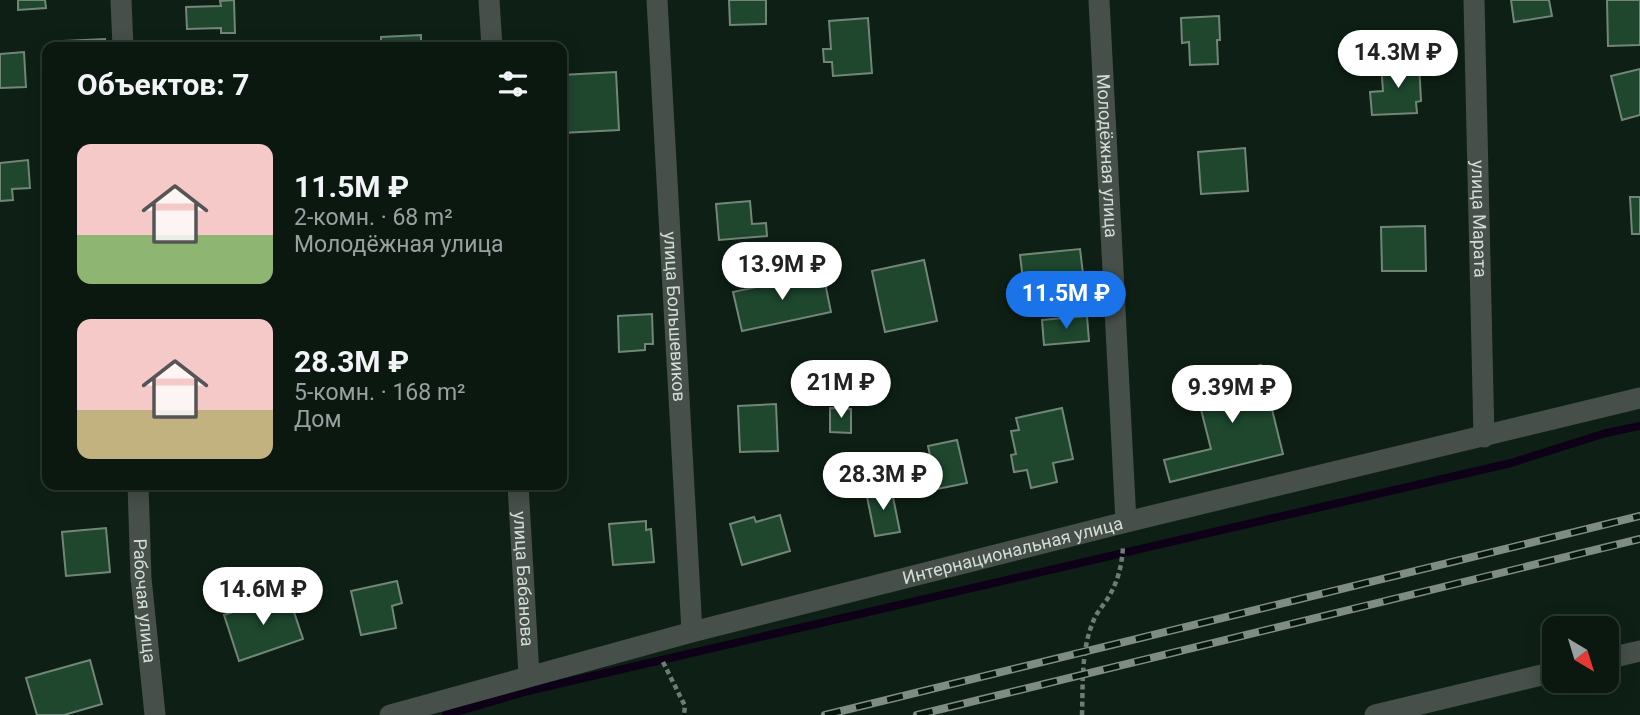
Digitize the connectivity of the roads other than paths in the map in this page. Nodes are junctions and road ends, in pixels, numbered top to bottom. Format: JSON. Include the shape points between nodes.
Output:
{"nodes":[{"id":1,"x":121,"y":0,"type":"edge"},
{"id":2,"x":489,"y":0,"type":"edge"},
{"id":3,"x":657,"y":0,"type":"edge"},
{"id":4,"x":1099,"y":0,"type":"edge"},
{"id":5,"x":1474,"y":0,"type":"edge"},
{"id":6,"x":123,"y":42,"type":"edge"},
{"id":7,"x":492,"y":42,"type":"edge"},
{"id":8,"x":1640,"y":398,"type":"edge"},
{"id":9,"x":1484,"y":437,"type":"junction"},
{"id":10,"x":138,"y":490,"type":"edge"},
{"id":11,"x":518,"y":490,"type":"edge"},
{"id":12,"x":1126,"y":522,"type":"junction"},
{"id":13,"x":692,"y":632,"type":"junction"},
{"id":14,"x":1640,"y":651,"type":"edge"},
{"id":15,"x":1619,"y":656,"type":"edge"},
{"id":16,"x":529,"y":675,"type":"junction"},
{"id":17,"x":1542,"y":675,"type":"edge"},
{"id":18,"x":1387,"y":714,"type":"edge"},
{"id":19,"x":155,"y":715,"type":"edge"},
{"id":20,"x":390,"y":715,"type":"edge"}],
"edges":[{"from":1,"to":6,"type":"street"},
{"from":2,"to":7,"type":"street"},
{"from":3,"to":13,"type":"street","name":"улица Большевиков"},
{"from":4,"to":12,"type":"street","name":"Молодёжная улица"},
{"from":5,"to":9,"type":"street","name":"улица Марата"},
{"from":8,"to":9,"type":"street","name":"Интернациональная улица"},
{"from":9,"to":12,"type":"street","name":"Интернациональная улица"},
{"from":10,"to":19,"type":"street","name":"Рабочая улица","via":[[141,578]]},
{"from":11,"to":16,"type":"street","name":"улица Бабанова"},
{"from":12,"to":13,"type":"street","name":"Интернациональная улица"},
{"from":13,"to":16,"type":"street","name":"Интернациональная улица"},
{"from":14,"to":15,"type":"street"},
{"from":16,"to":20,"type":"street","name":"Интернациональная улица"},
{"from":17,"to":18,"type":"street"}]}
